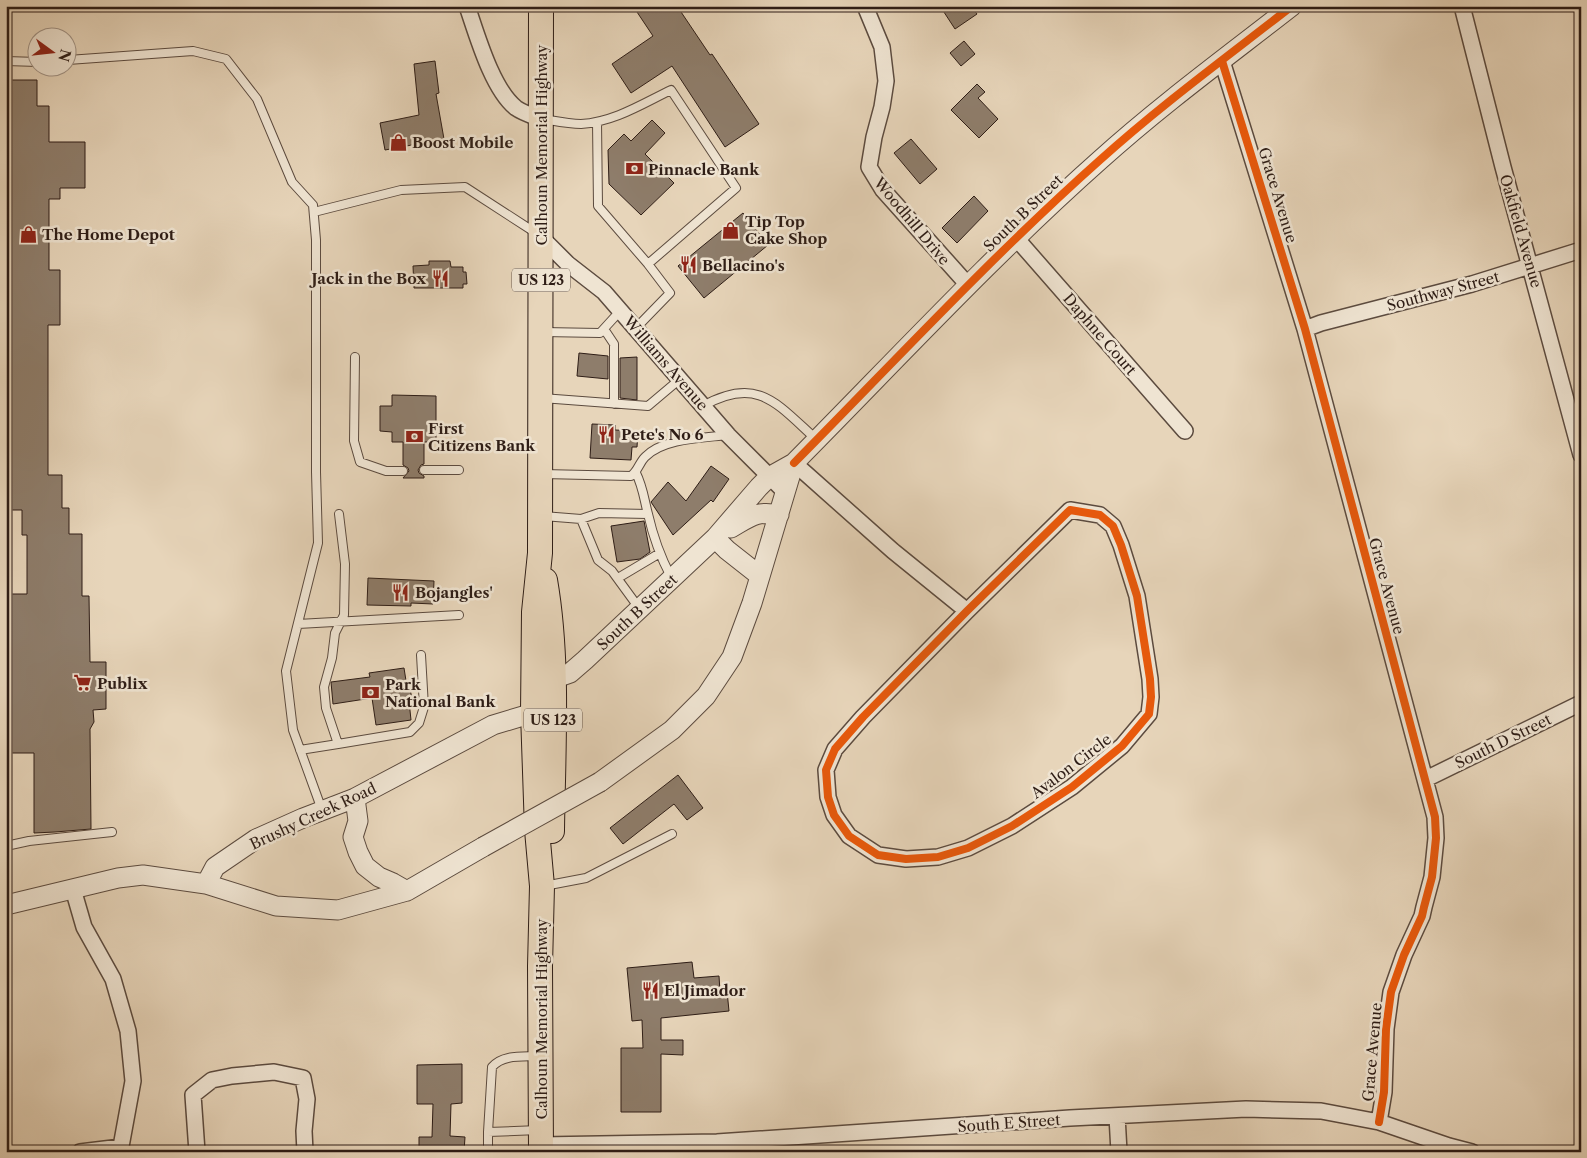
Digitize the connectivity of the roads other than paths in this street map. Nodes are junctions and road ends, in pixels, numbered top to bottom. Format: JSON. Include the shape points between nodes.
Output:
{"nodes":[{"id":1,"x":467,"y":6,"type":"edge"},
{"id":2,"x":542,"y":6,"type":"edge"},
{"id":3,"x":865,"y":6,"type":"edge"},
{"id":4,"x":1292,"y":6,"type":"edge"},
{"id":5,"x":1462,"y":6,"type":"edge"},
{"id":6,"x":78,"y":59,"type":"edge"},
{"id":7,"x":6,"y":61,"type":"edge"},
{"id":8,"x":1222,"y":61,"type":"junction"},
{"id":9,"x":28,"y":62,"type":"edge"},
{"id":10,"x":541,"y":119,"type":"junction"},
{"id":11,"x":597,"y":122,"type":"junction"},
{"id":12,"x":314,"y":212,"type":"junction"},
{"id":13,"x":541,"y":237,"type":"junction"},
{"id":14,"x":1016,"y":238,"type":"junction"},
{"id":15,"x":1581,"y":250,"type":"edge"},
{"id":16,"x":648,"y":264,"type":"junction"},
{"id":17,"x":1531,"y":266,"type":"junction"},
{"id":18,"x":968,"y":286,"type":"junction"},
{"id":19,"x":621,"y":310,"type":"junction"},
{"id":20,"x":636,"y":328,"type":"junction"},
{"id":21,"x":604,"y":329,"type":"junction"},
{"id":22,"x":1305,"y":329,"type":"junction"},
{"id":23,"x":541,"y":332,"type":"junction"},
{"id":24,"x":355,"y":357,"type":"dead end"},
{"id":25,"x":680,"y":379,"type":"junction"},
{"id":26,"x":541,"y":398,"type":"junction"},
{"id":27,"x":614,"y":404,"type":"junction"},
{"id":28,"x":704,"y":406,"type":"junction"},
{"id":29,"x":1185,"y":431,"type":"dead end"},
{"id":30,"x":728,"y":435,"type":"junction"},
{"id":31,"x":817,"y":440,"type":"junction"},
{"id":32,"x":1581,"y":455,"type":"edge"},
{"id":33,"x":794,"y":463,"type":"junction"},
{"id":34,"x":424,"y":470,"type":"dead end"},
{"id":35,"x":460,"y":470,"type":"dead end"},
{"id":36,"x":403,"y":471,"type":"dead end"},
{"id":37,"x":636,"y":473,"type":"junction"},
{"id":38,"x":541,"y":474,"type":"junction"},
{"id":39,"x":770,"y":477,"type":"junction"},
{"id":40,"x":786,"y":492,"type":"junction"},
{"id":41,"x":339,"y":514,"type":"dead end"},
{"id":42,"x":648,"y":514,"type":"junction"},
{"id":43,"x":779,"y":515,"type":"junction"},
{"id":44,"x":541,"y":516,"type":"junction"},
{"id":45,"x":581,"y":519,"type":"junction"},
{"id":46,"x":715,"y":538,"type":"junction"},
{"id":47,"x":540,"y":553,"type":"junction"},
{"id":48,"x":660,"y":553,"type":"junction"},
{"id":49,"x":760,"y":576,"type":"junction"},
{"id":50,"x":618,"y":578,"type":"junction"},
{"id":51,"x":672,"y":579,"type":"junction"},
{"id":52,"x":640,"y":609,"type":"junction"},
{"id":53,"x":967,"y":611,"type":"junction"},
{"id":54,"x":459,"y":615,"type":"dead end"},
{"id":55,"x":341,"y":621,"type":"junction"},
{"id":56,"x":298,"y":624,"type":"junction"},
{"id":57,"x":421,"y":655,"type":"dead end"},
{"id":58,"x":553,"y":679,"type":"junction"},
{"id":59,"x":1581,"y":703,"type":"edge"},
{"id":60,"x":533,"y":713,"type":"junction"},
{"id":61,"x":338,"y":744,"type":"junction"},
{"id":62,"x":300,"y":750,"type":"junction"},
{"id":63,"x":1426,"y":780,"type":"junction"},
{"id":64,"x":355,"y":798,"type":"junction"},
{"id":65,"x":322,"y":810,"type":"junction"},
{"id":66,"x":112,"y":832,"type":"dead end"},
{"id":67,"x":672,"y":834,"type":"dead end"},
{"id":68,"x":6,"y":846,"type":"edge"},
{"id":69,"x":206,"y":884,"type":"junction"},
{"id":70,"x":542,"y":886,"type":"junction"},
{"id":71,"x":73,"y":889,"type":"junction"},
{"id":72,"x":407,"y":892,"type":"junction"},
{"id":73,"x":6,"y":905,"type":"edge"},
{"id":74,"x":541,"y":1056,"type":"junction"},
{"id":75,"x":1117,"y":1116,"type":"junction"},
{"id":76,"x":1379,"y":1122,"type":"junction"},
{"id":77,"x":488,"y":1132,"type":"junction"},
{"id":78,"x":541,"y":1142,"type":"edge"},
{"id":79,"x":780,"y":1145,"type":"edge"},
{"id":80,"x":724,"y":1147,"type":"edge"},
{"id":81,"x":120,"y":1149,"type":"edge"},
{"id":82,"x":80,"y":1152,"type":"edge"},
{"id":83,"x":197,"y":1152,"type":"edge"},
{"id":84,"x":305,"y":1152,"type":"edge"},
{"id":85,"x":488,"y":1152,"type":"edge"},
{"id":86,"x":1119,"y":1152,"type":"edge"},
{"id":87,"x":1472,"y":1152,"type":"edge"}],
"edges":[{"from":1,"to":10,"type":"street","via":[[487,62],[503,94],[516,108]]},
{"from":2,"to":10,"type":"highway","name":"Calhoun Memorial Highway","number":"US 123"},
{"from":3,"to":18,"type":"street","name":"Woodhill Drive","via":[[882,47],[886,81],[869,167],[883,190]]},
{"from":4,"to":8,"type":"street","name":"South B Street"},
{"from":5,"to":17,"type":"street","name":"Oakfield Avenue"},
{"from":6,"to":12,"type":"lane","via":[[193,51],[226,58],[257,100],[292,182],[313,205]]},
{"from":7,"to":9,"type":"lane"},
{"from":8,"to":14,"type":"street","name":"South B Street","via":[[1101,158]]},
{"from":8,"to":22,"type":"street","name":"Grace Avenue"},
{"from":10,"to":11,"type":"lane","via":[[579,124]]},
{"from":10,"to":13,"type":"highway","name":"Calhoun Memorial Highway","number":"US 123"},
{"from":11,"to":16,"type":"lane","via":[[598,206]]},
{"from":11,"to":16,"type":"lane","via":[[622,114],[671,90],[736,188]]},
{"from":12,"to":13,"type":"lane","via":[[401,190],[465,187]]},
{"from":12,"to":56,"type":"lane","via":[[318,543]]},
{"from":13,"to":19,"type":"street","name":"Williams Avenue"},
{"from":13,"to":23,"type":"highway","name":"Calhoun Memorial Highway","number":"US 123"},
{"from":14,"to":18,"type":"street","name":"South B Street"},
{"from":14,"to":29,"type":"street","name":"Daphne Court"},
{"from":15,"to":17,"type":"street","name":"Southway Street"},
{"from":16,"to":20,"type":"lane","via":[[670,293]]},
{"from":17,"to":22,"type":"street","name":"Southway Street"},
{"from":17,"to":32,"type":"street","name":"Oakfield Avenue"},
{"from":18,"to":31,"type":"street","name":"South B Street"},
{"from":19,"to":20,"type":"street","name":"Williams Avenue"},
{"from":19,"to":21,"type":"lane"},
{"from":20,"to":25,"type":"street","name":"Williams Avenue"},
{"from":21,"to":23,"type":"lane","via":[[600,333]]},
{"from":21,"to":27,"type":"lane","via":[[614,344]]},
{"from":22,"to":63,"type":"street","name":"Grace Avenue"},
{"from":23,"to":26,"type":"highway","name":"Calhoun Memorial Highway","number":"US 123"},
{"from":24,"to":36,"type":"lane","via":[[354,441],[360,462],[386,471]]},
{"from":25,"to":27,"type":"lane","via":[[648,406]]},
{"from":25,"to":28,"type":"street","name":"Williams Avenue"},
{"from":26,"to":27,"type":"lane"},
{"from":26,"to":38,"type":"highway","name":"Calhoun Memorial Highway","number":"US 123"},
{"from":28,"to":30,"type":"street","name":"Williams Avenue"},
{"from":28,"to":31,"type":"lane","via":[[731,394],[761,394]]},
{"from":30,"to":37,"type":"lane","via":[[662,445],[644,458]]},
{"from":30,"to":39,"type":"street","name":"Williams Avenue"},
{"from":31,"to":33,"type":"street","name":"South B Street"},
{"from":33,"to":39,"type":"street","name":"South B Street"},
{"from":33,"to":40,"type":"street"},
{"from":33,"to":53,"type":"street","via":[[893,551]]},
{"from":34,"to":35,"type":"lane"},
{"from":37,"to":38,"type":"lane","via":[[631,476]]},
{"from":37,"to":42,"type":"lane","via":[[643,488]]},
{"from":38,"to":44,"type":"highway","name":"Calhoun Memorial Highway","number":"US 123"},
{"from":39,"to":40,"type":"street","name":"Williams Avenue"},
{"from":39,"to":46,"type":"street","name":"South B Street"},
{"from":40,"to":43,"type":"street"},
{"from":41,"to":55,"type":"lane","via":[[344,555],[344,615]]},
{"from":42,"to":45,"type":"lane","via":[[599,513]]},
{"from":42,"to":48,"type":"lane"},
{"from":43,"to":46,"type":"street","name":"South B Street","via":[[765,512],[751,516]]},
{"from":43,"to":49,"type":"street"},
{"from":44,"to":45,"type":"lane"},
{"from":44,"to":47,"type":"highway","name":"Calhoun Memorial Highway","number":"US 123"},
{"from":45,"to":50,"type":"lane","via":[[598,560]]},
{"from":46,"to":49,"type":"street"},
{"from":46,"to":51,"type":"street","name":"South B Street"},
{"from":47,"to":58,"type":"highway","name":"Calhoun Memorial Highway","number":"US 123","via":[[551,614]]},
{"from":47,"to":60,"type":"highway","name":"Calhoun Memorial Highway","number":"US 123","via":[[534,612]]},
{"from":48,"to":50,"type":"lane"},
{"from":48,"to":51,"type":"lane"},
{"from":49,"to":72,"type":"street","bridge":true,"via":[[732,656],[706,696],[672,730],[600,782]]},
{"from":50,"to":52,"type":"lane"},
{"from":51,"to":52,"type":"street","name":"South B Street"},
{"from":52,"to":58,"type":"street","name":"South B Street","via":[[570,673]]},
{"from":53,"to":53,"type":"street","name":"Avalon Circle","via":[[1070,510],[1100,515],[1113,526],[1137,596],[1150,679],[1149,714],[1122,746],[1079,781],[1012,826],[968,848],[938,856],[906,859],[878,855],[849,836],[834,815],[828,797],[826,770],[835,749],[863,717]]},
{"from":54,"to":55,"type":"lane"},
{"from":55,"to":56,"type":"lane"},
{"from":55,"to":61,"type":"lane","via":[[335,633],[324,686],[326,708]]},
{"from":56,"to":62,"type":"lane","via":[[286,671],[292,730]]},
{"from":57,"to":61,"type":"lane","via":[[424,707],[419,723],[410,732]]},
{"from":58,"to":70,"type":"highway","name":"Calhoun Memorial Highway","number":"US 123","via":[[552,844]]},
{"from":59,"to":63,"type":"street","name":"South D Street"},
{"from":60,"to":64,"type":"street","name":"Brushy Creek Road","via":[[494,725]]},
{"from":60,"to":70,"type":"highway","name":"Calhoun Memorial Highway","number":"US 123"},
{"from":61,"to":62,"type":"lane"},
{"from":62,"to":65,"type":"lane"},
{"from":63,"to":76,"type":"street","name":"Grace Avenue","via":[[1435,817],[1432,877],[1422,916],[1391,992]]},
{"from":64,"to":65,"type":"street","name":"Brushy Creek Road"},
{"from":64,"to":72,"type":"street","via":[[358,821],[353,837],[365,866]]},
{"from":65,"to":69,"type":"street","name":"Brushy Creek Road","via":[[256,839],[215,867]]},
{"from":66,"to":68,"type":"lane"},
{"from":67,"to":70,"type":"lane","via":[[586,878]]},
{"from":69,"to":71,"type":"street","via":[[143,875]]},
{"from":69,"to":72,"type":"street","via":[[276,906],[338,910]]},
{"from":70,"to":74,"type":"highway","name":"Calhoun Memorial Highway","number":"US 123"},
{"from":71,"to":73,"type":"street"},
{"from":71,"to":81,"type":"street","via":[[84,927],[113,979],[128,1031],[133,1081]]},
{"from":74,"to":77,"type":"lane","via":[[507,1058],[492,1067]]},
{"from":74,"to":78,"type":"highway","name":"Calhoun Memorial Highway","number":"US 123"},
{"from":75,"to":76,"type":"street","name":"South E Street","via":[[1246,1108],[1321,1111]]},
{"from":75,"to":79,"type":"street","name":"South E Street"},
{"from":75,"to":86,"type":"street"},
{"from":76,"to":87,"type":"street","name":"South E Street"},
{"from":77,"to":78,"type":"lane"},
{"from":77,"to":85,"type":"lane"},
{"from":78,"to":80,"type":"street","name":"South E Street"},
{"from":79,"to":80,"type":"street","name":"South E Street"},
{"from":81,"to":82,"type":"street"},
{"from":83,"to":84,"type":"street","via":[[193,1095],[212,1080],[274,1072],[303,1078],[307,1098]]}]}
